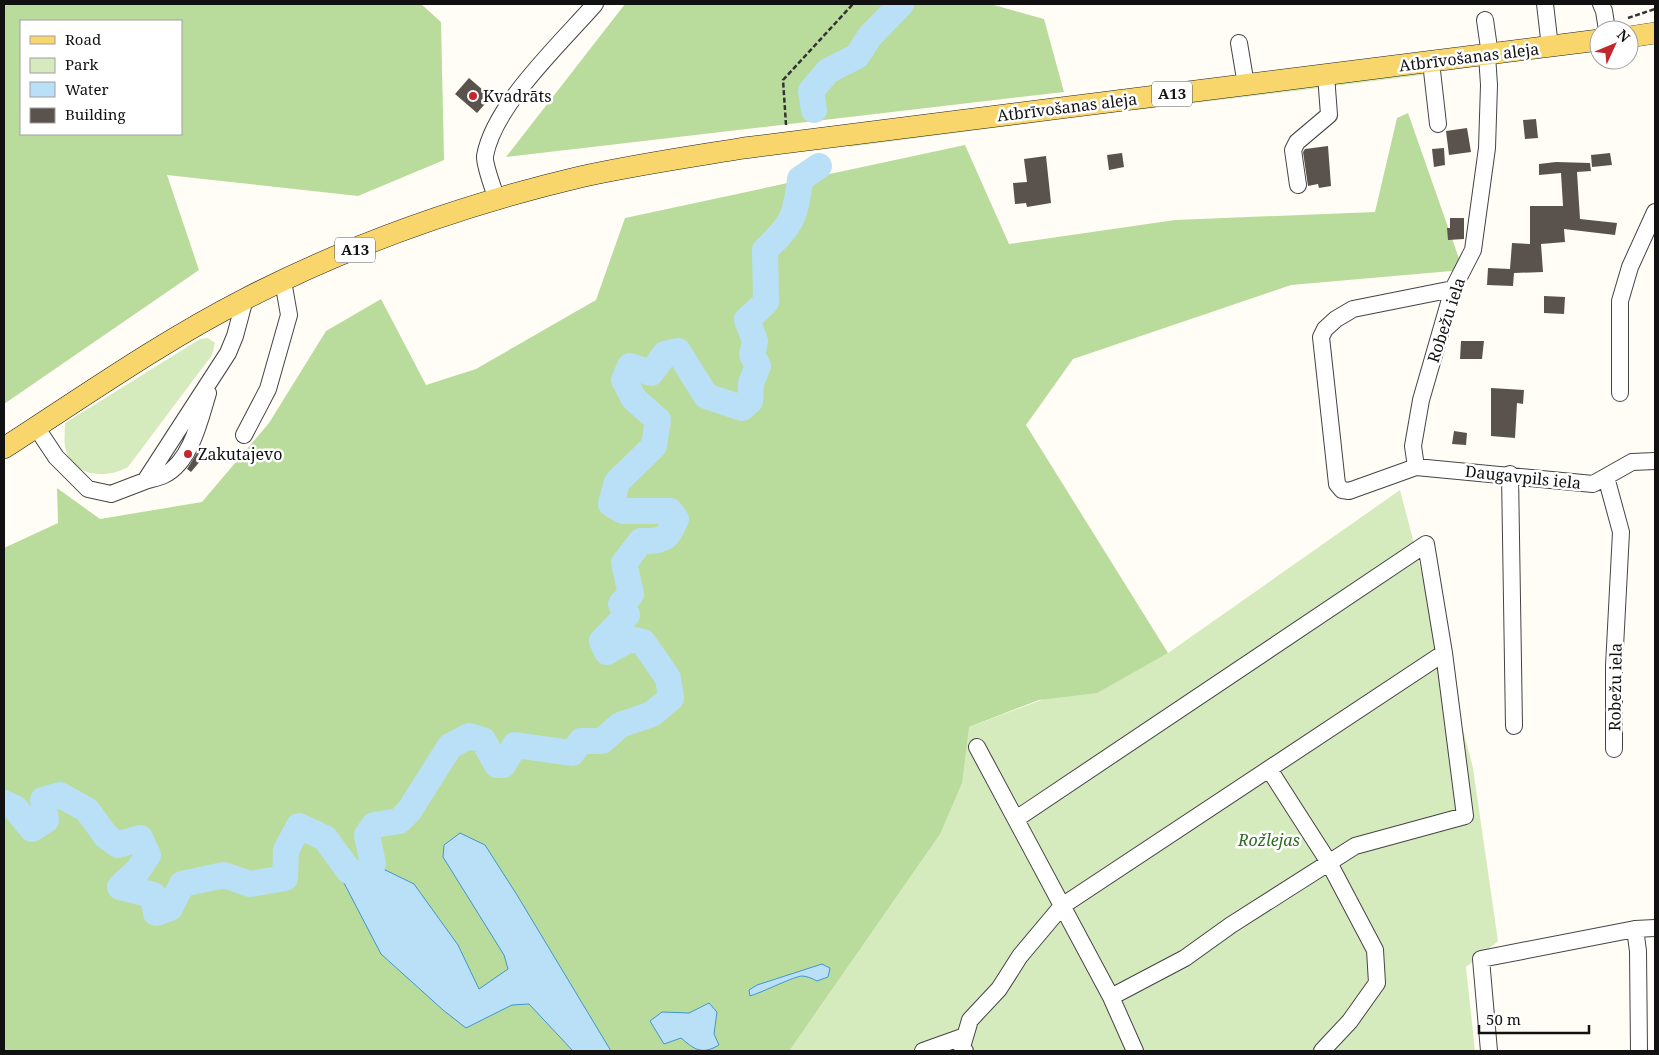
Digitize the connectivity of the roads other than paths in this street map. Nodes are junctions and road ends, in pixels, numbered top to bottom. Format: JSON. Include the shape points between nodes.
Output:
{"nodes":[{"id":1,"x":595,"y":4,"type":"edge"},
{"id":2,"x":1545,"y":4,"type":"edge"},
{"id":3,"x":1601,"y":4,"type":"edge"},
{"id":4,"x":1485,"y":20,"type":"dead end"},
{"id":5,"x":1605,"y":20,"type":"edge"},
{"id":6,"x":1655,"y":33,"type":"edge"},
{"id":7,"x":1639,"y":35,"type":"edge"},
{"id":8,"x":1589,"y":41,"type":"edge"},
{"id":9,"x":1239,"y":43,"type":"dead end"},
{"id":10,"x":1550,"y":47,"type":"junction"},
{"id":11,"x":1488,"y":55,"type":"junction"},
{"id":12,"x":1431,"y":62,"type":"junction"},
{"id":13,"x":1326,"y":75,"type":"junction"},
{"id":14,"x":1246,"y":85,"type":"junction"},
{"id":15,"x":1438,"y":124,"type":"dead end"},
{"id":16,"x":1298,"y":185,"type":"dead end"},
{"id":17,"x":497,"y":200,"type":"junction"},
{"id":18,"x":1655,"y":212,"type":"edge"},
{"id":19,"x":283,"y":281,"type":"junction"},
{"id":20,"x":1453,"y":289,"type":"junction"},
{"id":21,"x":245,"y":299,"type":"junction"},
{"id":22,"x":1620,"y":393,"type":"dead end"},
{"id":23,"x":36,"y":427,"type":"junction"},
{"id":24,"x":244,"y":435,"type":"dead end"},
{"id":25,"x":4,"y":448,"type":"edge"},
{"id":26,"x":1655,"y":461,"type":"edge"},
{"id":27,"x":1416,"y":466,"type":"junction"},
{"id":28,"x":1510,"y":474,"type":"junction"},
{"id":29,"x":1606,"y":477,"type":"junction"},
{"id":30,"x":1444,"y":653,"type":"junction"},
{"id":31,"x":1514,"y":726,"type":"dead end"},
{"id":32,"x":977,"y":747,"type":"dead end"},
{"id":33,"x":1614,"y":749,"type":"dead end"},
{"id":34,"x":1269,"y":769,"type":"junction"},
{"id":35,"x":1016,"y":819,"type":"junction"},
{"id":36,"x":1328,"y":861,"type":"junction"},
{"id":37,"x":1062,"y":906,"type":"junction"},
{"id":38,"x":1655,"y":928,"type":"edge"},
{"id":39,"x":1635,"y":929,"type":"junction"},
{"id":40,"x":1111,"y":997,"type":"junction"},
{"id":41,"x":965,"y":1044,"type":"edge"},
{"id":42,"x":923,"y":1051,"type":"edge"},
{"id":43,"x":1135,"y":1051,"type":"edge"},
{"id":44,"x":1322,"y":1051,"type":"edge"},
{"id":45,"x":1489,"y":1051,"type":"edge"},
{"id":46,"x":1639,"y":1051,"type":"edge"}],
"edges":[{"from":1,"to":17,"type":"street","via":[[496,124],[485,158]]},
{"from":2,"to":10,"type":"street"},
{"from":3,"to":5,"type":"street"},
{"from":4,"to":11,"type":"street","name":"Robežu iela"},
{"from":6,"to":7,"type":"main road"},
{"from":8,"to":10,"type":"main road","name":"Atbrīvošanas aleja","number":"A13"},
{"from":9,"to":14,"type":"street"},
{"from":10,"to":11,"type":"main road","name":"Atbrīvošanas aleja","number":"A13"},
{"from":11,"to":12,"type":"main road","name":"Atbrīvošanas aleja","number":"A13"},
{"from":11,"to":20,"type":"street","name":"Robežu iela","via":[[1482,194],[1473,250]]},
{"from":12,"to":13,"type":"main road","name":"Atbrīvošanas aleja","number":"A13"},
{"from":12,"to":15,"type":"street"},
{"from":13,"to":14,"type":"main road","name":"Atbrīvošanas aleja","number":"A13"},
{"from":13,"to":16,"type":"street","via":[[1330,115],[1292,150]]},
{"from":14,"to":17,"type":"main road","name":"Atbrīvošanas aleja","number":"A13","via":[[744,148],[623,168]]},
{"from":17,"to":19,"type":"main road","number":"A13","via":[[394,234]]},
{"from":18,"to":22,"type":"street","via":[[1630,267],[1620,301]]},
{"from":19,"to":21,"type":"main road","number":"A13"},
{"from":19,"to":24,"type":"street","via":[[289,315],[268,389]]},
{"from":20,"to":27,"type":"street","name":"Robežu iela","via":[[1421,400],[1413,446]]},
{"from":20,"to":27,"type":"street","via":[[1354,309],[1336,319],[1320,337],[1337,484],[1342,490],[1349,491]]},
{"from":21,"to":23,"type":"main road","number":"A13","via":[[153,351]]},
{"from":21,"to":23,"type":"street","via":[[235,336],[145,480],[111,494],[88,489],[56,457]]},
{"from":23,"to":25,"type":"main road","number":"A13"},
{"from":26,"to":29,"type":"street","name":"Daugavpils iela","via":[[1632,462]]},
{"from":27,"to":28,"type":"street","name":"Daugavpils iela"},
{"from":28,"to":29,"type":"street","name":"Daugavpils iela","via":[[1592,484]]},
{"from":28,"to":31,"type":"street"},
{"from":29,"to":33,"type":"street","name":"Robežu iela","via":[[1621,532],[1614,666]]},
{"from":30,"to":34,"type":"street"},
{"from":30,"to":35,"type":"street","via":[[1426,544]]},
{"from":30,"to":36,"type":"street","via":[[1465,816],[1354,846]]},
{"from":32,"to":35,"type":"street"},
{"from":34,"to":36,"type":"street"},
{"from":34,"to":37,"type":"street"},
{"from":35,"to":37,"type":"street"},
{"from":36,"to":40,"type":"street","via":[[1186,958]]},
{"from":36,"to":44,"type":"street","via":[[1375,950],[1377,983],[1350,1021]]},
{"from":37,"to":40,"type":"street"},
{"from":37,"to":41,"type":"street","via":[[1020,956],[1000,989],[970,1020]]},
{"from":38,"to":39,"type":"street"},
{"from":39,"to":45,"type":"street","via":[[1481,960]]},
{"from":39,"to":46,"type":"street"},
{"from":40,"to":43,"type":"street"},
{"from":41,"to":42,"type":"street"}]}
